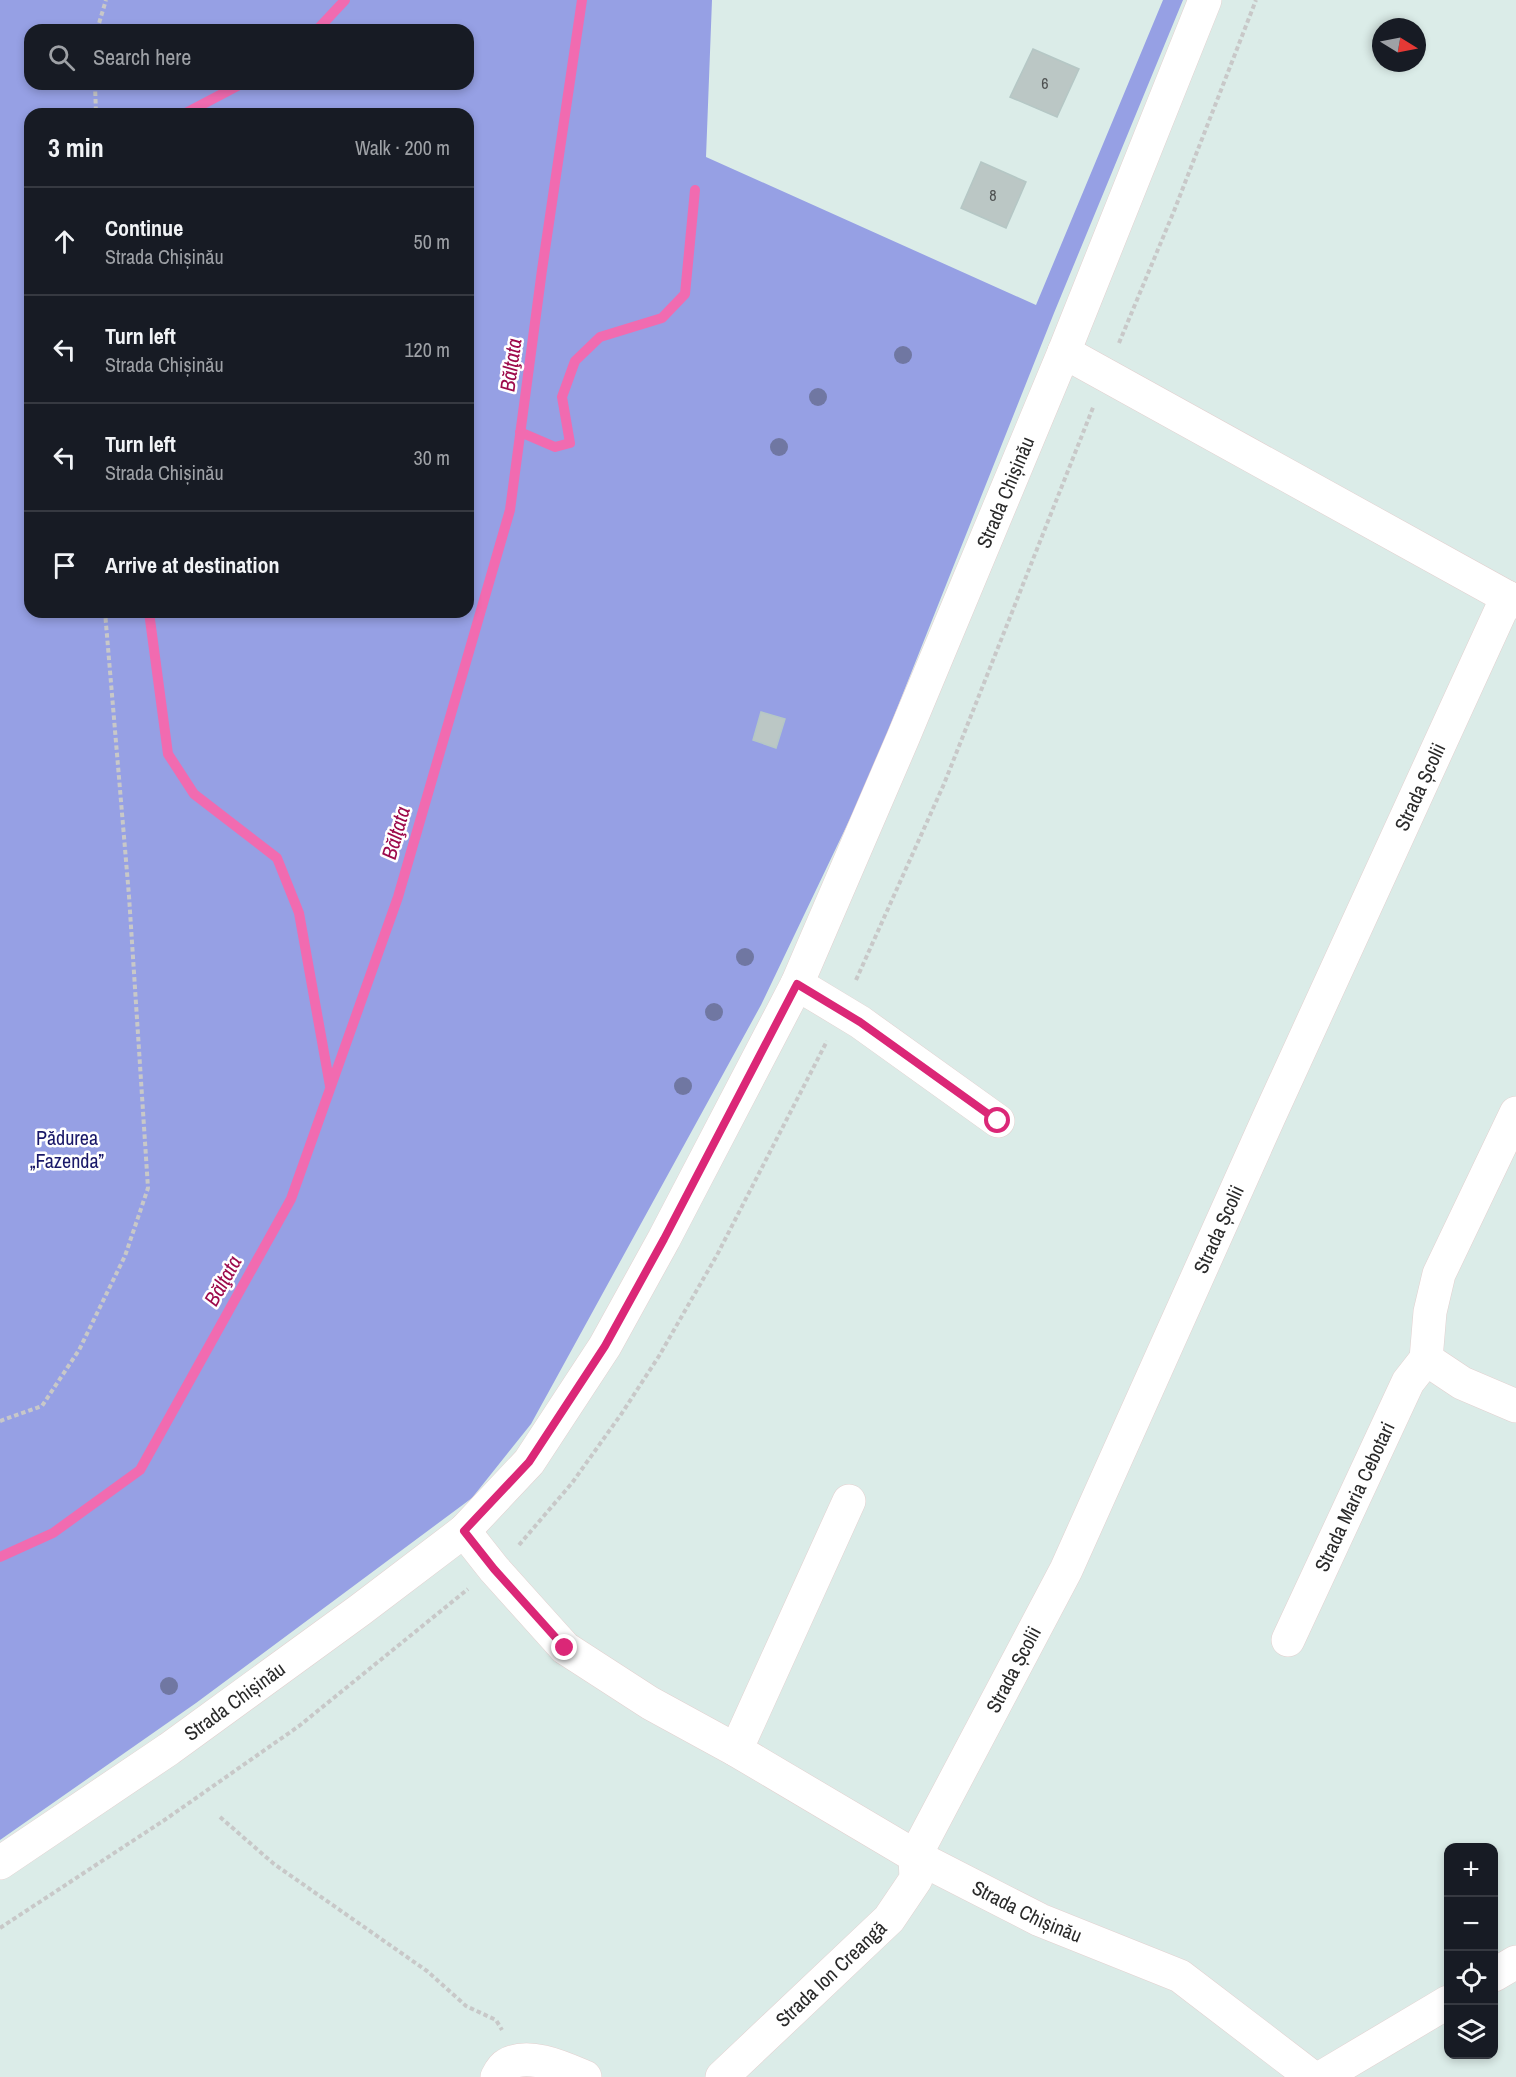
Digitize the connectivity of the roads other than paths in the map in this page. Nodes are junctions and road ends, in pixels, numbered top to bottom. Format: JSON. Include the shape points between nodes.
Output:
{"nodes":[{"id":1,"x":1205,"y":0,"type":"edge"},
{"id":2,"x":1064,"y":352,"type":"junction"},
{"id":3,"x":1511,"y":600,"type":"edge"},
{"id":4,"x":797,"y":984,"type":"junction"},
{"id":5,"x":1516,"y":1113,"type":"edge"},
{"id":6,"x":998,"y":1121,"type":"dead end"},
{"id":7,"x":1426,"y":1359,"type":"junction"},
{"id":8,"x":1516,"y":1406,"type":"edge"},
{"id":9,"x":849,"y":1501,"type":"dead end"},
{"id":10,"x":464,"y":1531,"type":"junction"},
{"id":11,"x":1288,"y":1640,"type":"dead end"},
{"id":12,"x":736,"y":1750,"type":"junction"},
{"id":13,"x":915,"y":1856,"type":"junction"},
{"id":14,"x":0,"y":1863,"type":"edge"},
{"id":15,"x":1516,"y":1962,"type":"edge"},
{"id":16,"x":1498,"y":1973,"type":"edge"},
{"id":17,"x":1444,"y":2005,"type":"edge"},
{"id":18,"x":509,"y":2069,"type":"edge"},
{"id":19,"x":585,"y":2077,"type":"edge"},
{"id":20,"x":722,"y":2077,"type":"edge"},
{"id":21,"x":1312,"y":2077,"type":"edge"},
{"id":22,"x":1322,"y":2077,"type":"edge"}],
"edges":[{"from":1,"to":2,"type":"street","name":"Strada Chișinău"},
{"from":2,"to":3,"type":"street"},
{"from":2,"to":4,"type":"street","name":"Strada Chișinău"},
{"from":3,"to":13,"type":"street","name":"Strada Școlii","via":[[1274,1106],[1066,1570]]},
{"from":4,"to":6,"type":"street","via":[[842,1011]]},
{"from":4,"to":10,"type":"street","name":"Strada Chișinău","via":[[605,1346],[529,1462]]},
{"from":5,"to":7,"type":"street","via":[[1439,1274],[1430,1312]]},
{"from":7,"to":8,"type":"street","via":[[1462,1383]]},
{"from":7,"to":11,"type":"street","name":"Strada Maria Cebotari","via":[[1408,1382]]},
{"from":9,"to":12,"type":"street"},
{"from":10,"to":12,"type":"street","name":"Strada Chișinău","via":[[565,1648],[650,1703]]},
{"from":10,"to":14,"type":"street","name":"Strada Chișinău","via":[[169,1749]]},
{"from":12,"to":13,"type":"street","name":"Strada Chișinău"},
{"from":13,"to":20,"type":"street","name":"Strada Ion Creangă","via":[[916,1880],[889,1919]]},
{"from":13,"to":21,"type":"street","name":"Strada Chișinău","via":[[1040,1920],[1180,1976]]},
{"from":15,"to":16,"type":"street"},
{"from":17,"to":22,"type":"street"},
{"from":18,"to":19,"type":"street","via":[[551,2062]]}]}
